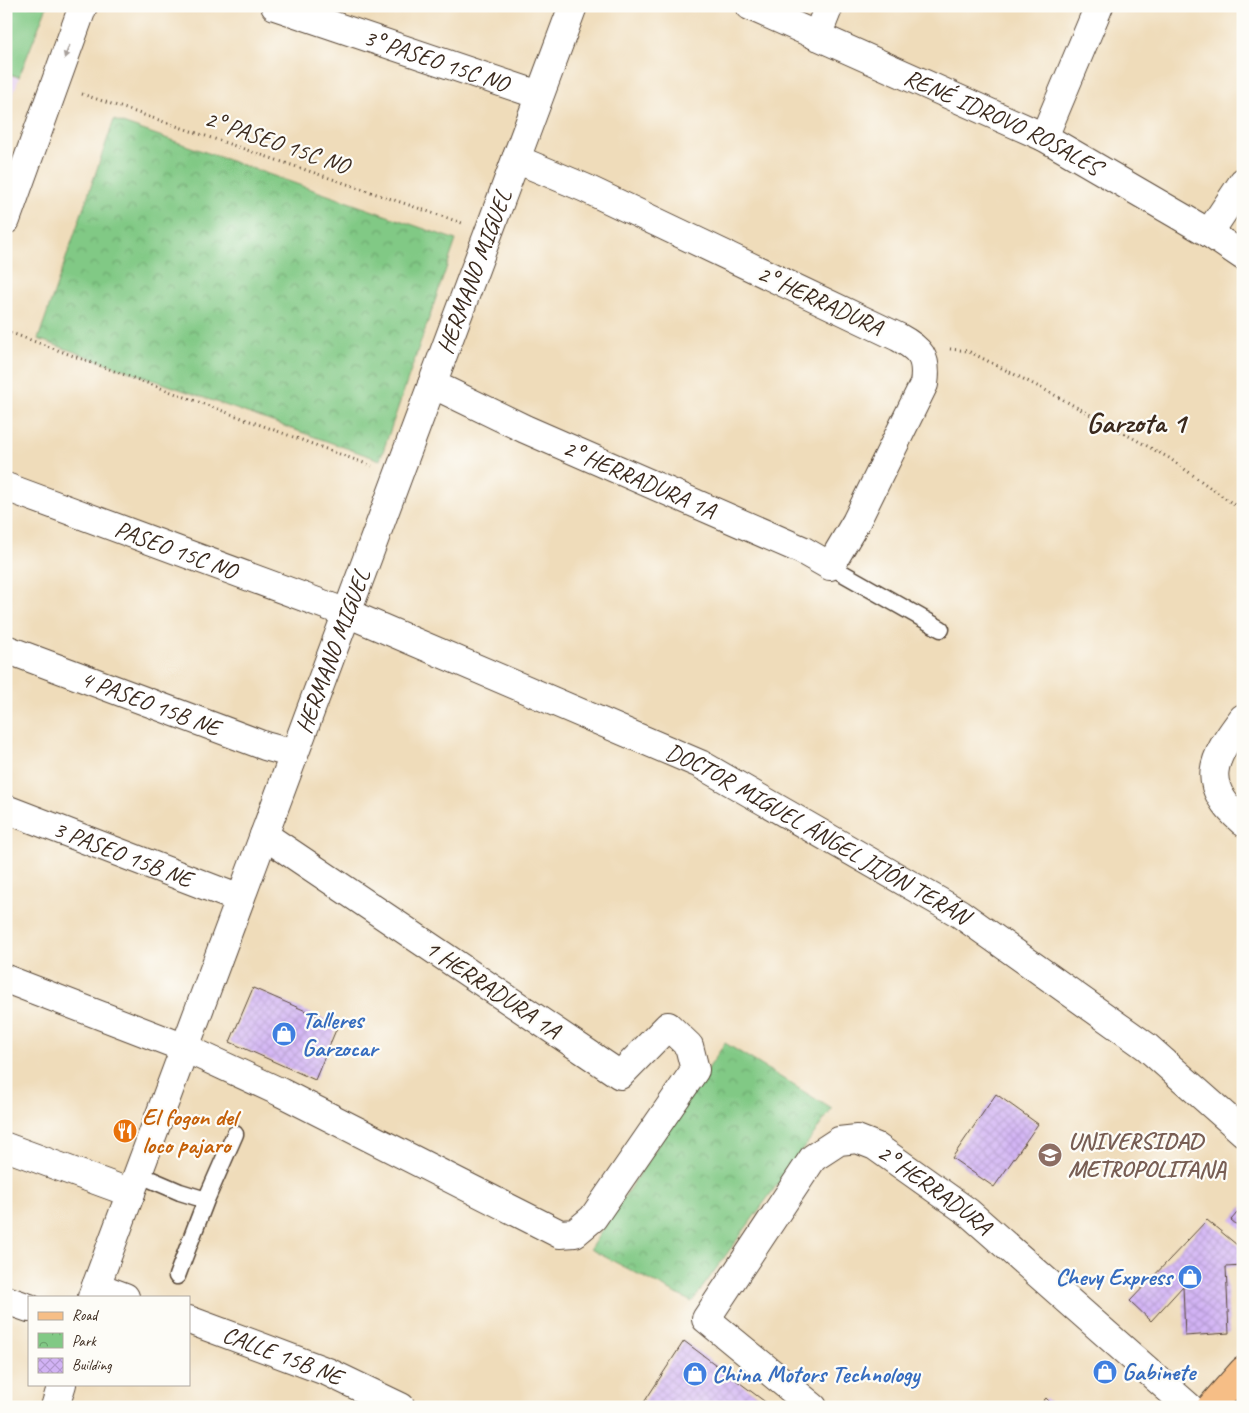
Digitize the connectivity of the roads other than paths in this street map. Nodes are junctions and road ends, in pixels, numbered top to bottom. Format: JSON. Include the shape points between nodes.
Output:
{"nodes":[{"id":1,"x":83,"y":6,"type":"edge"},
{"id":2,"x":275,"y":6,"type":"edge"},
{"id":3,"x":573,"y":6,"type":"edge"},
{"id":4,"x":750,"y":6,"type":"edge"},
{"id":5,"x":829,"y":6,"type":"edge"},
{"id":6,"x":1099,"y":6,"type":"edge"},
{"id":7,"x":817,"y":36,"type":"junction"},
{"id":8,"x":540,"y":95,"type":"junction"},
{"id":9,"x":1044,"y":137,"type":"junction"},
{"id":10,"x":516,"y":159,"type":"junction"},
{"id":11,"x":1243,"y":182,"type":"edge"},
{"id":12,"x":6,"y":220,"type":"edge"},
{"id":13,"x":1209,"y":233,"type":"junction"},
{"id":14,"x":1243,"y":256,"type":"edge"},
{"id":15,"x":432,"y":384,"type":"junction"},
{"id":16,"x":6,"y":487,"type":"edge"},
{"id":17,"x":834,"y":558,"type":"junction"},
{"id":18,"x":347,"y":613,"type":"junction"},
{"id":19,"x":942,"y":629,"type":"dead end"},
{"id":20,"x":6,"y":649,"type":"edge"},
{"id":21,"x":1243,"y":718,"type":"edge"},
{"id":22,"x":294,"y":754,"type":"junction"},
{"id":23,"x":6,"y":809,"type":"edge"},
{"id":24,"x":1243,"y":822,"type":"edge"},
{"id":25,"x":264,"y":834,"type":"junction"},
{"id":26,"x":240,"y":899,"type":"junction"},
{"id":27,"x":6,"y":978,"type":"edge"},
{"id":28,"x":185,"y":1048,"type":"junction"},
{"id":29,"x":1243,"y":1132,"type":"edge"},
{"id":30,"x":235,"y":1134,"type":"dead end"},
{"id":31,"x":6,"y":1147,"type":"edge"},
{"id":32,"x":134,"y":1184,"type":"junction"},
{"id":33,"x":206,"y":1200,"type":"junction"},
{"id":34,"x":177,"y":1276,"type":"dead end"},
{"id":35,"x":94,"y":1291,"type":"edge"},
{"id":36,"x":120,"y":1296,"type":"edge"},
{"id":37,"x":6,"y":1300,"type":"edge"},
{"id":38,"x":28,"y":1308,"type":"edge"},
{"id":39,"x":190,"y":1320,"type":"edge"},
{"id":40,"x":1243,"y":1371,"type":"edge"},
{"id":41,"x":61,"y":1386,"type":"edge"},
{"id":42,"x":55,"y":1407,"type":"edge"},
{"id":43,"x":401,"y":1407,"type":"edge"},
{"id":44,"x":813,"y":1407,"type":"edge"},
{"id":45,"x":1189,"y":1407,"type":"edge"},
{"id":46,"x":1211,"y":1407,"type":"edge"}],
"edges":[{"from":1,"to":12,"type":"street","one_way":true},
{"from":2,"to":8,"type":"street","name":"3° PASEO 15C NO"},
{"from":3,"to":8,"type":"street","name":"HERMANO MIGUEL"},
{"from":4,"to":7,"type":"street","name":"RENÉ IDROVO ROSALES"},
{"from":5,"to":7,"type":"street"},
{"from":6,"to":9,"type":"street"},
{"from":7,"to":9,"type":"street","name":"RENÉ IDROVO ROSALES"},
{"from":8,"to":10,"type":"street","name":"HERMANO MIGUEL"},
{"from":9,"to":13,"type":"street","name":"RENÉ IDROVO ROSALES"},
{"from":10,"to":15,"type":"street","name":"HERMANO MIGUEL"},
{"from":10,"to":17,"type":"street","name":"2° HERRADURA","via":[[898,337],[923,354],[924,384],[856,522]]},
{"from":11,"to":13,"type":"street"},
{"from":13,"to":14,"type":"street","name":"RENÉ IDROVO ROSALES"},
{"from":15,"to":17,"type":"street","name":"2° HERRADURA 1A","via":[[526,429],[802,550]]},
{"from":15,"to":18,"type":"street","name":"HERMANO MIGUEL"},
{"from":16,"to":18,"type":"street","name":"PASEO 15C NO"},
{"from":17,"to":19,"type":"lane"},
{"from":18,"to":22,"type":"street","name":"HERMANO MIGUEL"},
{"from":18,"to":29,"type":"street","name":"DOCTOR MIGUEL ÁNGEL JIJÓN TERÁN","via":[[700,764],[959,913],[1147,1047]]},
{"from":20,"to":22,"type":"street","name":"4 PASEO 15B NE"},
{"from":21,"to":24,"type":"street","via":[[1217,758],[1214,778],[1230,811]]},
{"from":22,"to":25,"type":"street","name":"HERMANO MIGUEL"},
{"from":23,"to":26,"type":"street","name":"3 PASEO 15B NE"},
{"from":25,"to":26,"type":"street","name":"HERMANO MIGUEL"},
{"from":25,"to":28,"type":"street","name":"1 HERRADURA 1A","via":[[620,1075],[668,1026],[689,1046],[695,1070],[593,1218],[575,1233],[560,1234],[280,1092]]},
{"from":26,"to":28,"type":"street","name":"HERMANO MIGUEL"},
{"from":27,"to":28,"type":"street"},
{"from":28,"to":32,"type":"street","name":"HERMANO MIGUEL"},
{"from":30,"to":33,"type":"lane"},
{"from":31,"to":32,"type":"street"},
{"from":32,"to":33,"type":"lane"},
{"from":32,"to":35,"type":"street","name":"HERMANO MIGUEL"},
{"from":33,"to":34,"type":"lane"},
{"from":35,"to":36,"type":"street"},
{"from":37,"to":38,"type":"street"},
{"from":39,"to":43,"type":"street","name":"CALLE 15B NE","via":[[328,1372]]},
{"from":40,"to":46,"type":"main road"},
{"from":41,"to":42,"type":"street"},
{"from":44,"to":45,"type":"street","name":"2° HERRADURA","via":[[706,1319],[813,1158],[839,1141],[857,1139],[875,1146],[968,1212]]}]}
